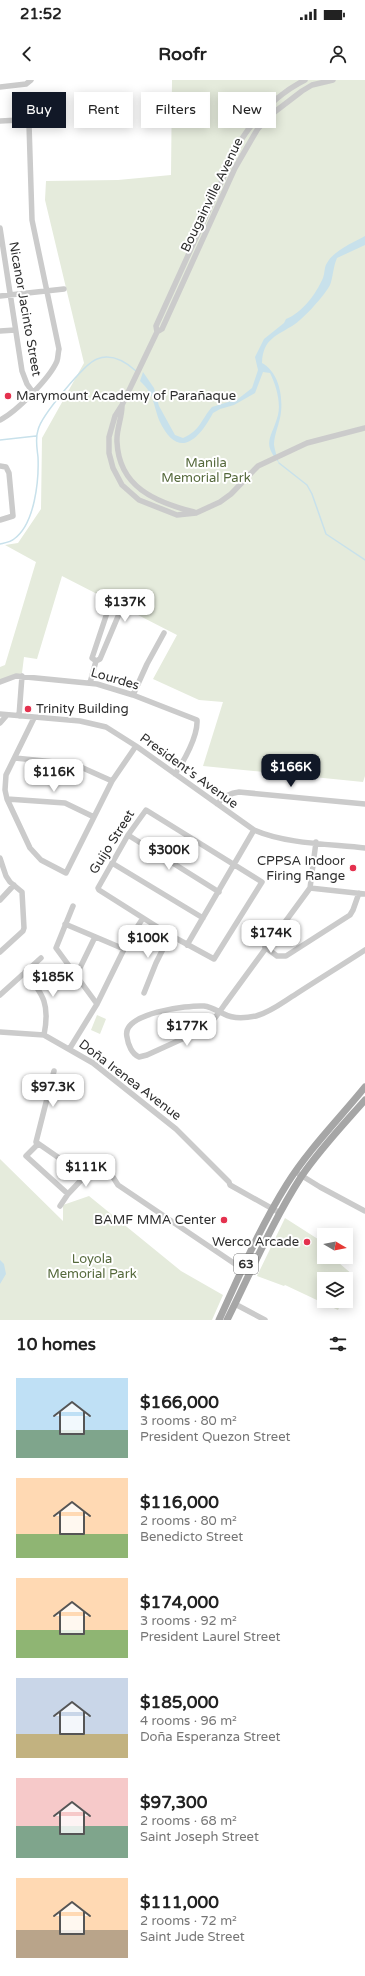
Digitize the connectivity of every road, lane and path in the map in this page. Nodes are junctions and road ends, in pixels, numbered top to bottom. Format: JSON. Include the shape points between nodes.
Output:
{"nodes":[{"id":1,"x":31,"y":80,"type":"edge"},
{"id":2,"x":305,"y":80,"type":"edge"},
{"id":3,"x":334,"y":80,"type":"edge"},
{"id":4,"x":0,"y":87,"type":"edge"},
{"id":5,"x":0,"y":121,"type":"edge"},
{"id":6,"x":0,"y":228,"type":"edge"},
{"id":7,"x":2,"y":257,"type":"edge"},
{"id":8,"x":64,"y":290,"type":"dead end"},
{"id":9,"x":48,"y":291,"type":"junction"},
{"id":10,"x":9,"y":295,"type":"junction"},
{"id":11,"x":0,"y":296,"type":"edge"},
{"id":12,"x":15,"y":330,"type":"junction"},
{"id":13,"x":0,"y":331,"type":"edge"},
{"id":14,"x":157,"y":332,"type":"junction"},
{"id":15,"x":32,"y":391,"type":"junction"},
{"id":16,"x":122,"y":405,"type":"junction"},
{"id":17,"x":0,"y":420,"type":"edge"},
{"id":18,"x":365,"y":428,"type":"edge"},
{"id":19,"x":0,"y":466,"type":"edge"},
{"id":20,"x":186,"y":513,"type":"junction"},
{"id":21,"x":0,"y":520,"type":"edge"},
{"id":22,"x":164,"y":633,"type":"dead end"},
{"id":23,"x":96,"y":662,"type":"junction"},
{"id":24,"x":22,"y":676,"type":"junction"},
{"id":25,"x":0,"y":682,"type":"edge"},
{"id":26,"x":90,"y":683,"type":"junction"},
{"id":27,"x":133,"y":695,"type":"junction"},
{"id":28,"x":3,"y":715,"type":"edge"},
{"id":29,"x":19,"y":716,"type":"junction"},
{"id":30,"x":34,"y":718,"type":"junction"},
{"id":31,"x":0,"y":723,"type":"edge"},
{"id":32,"x":136,"y":746,"type":"junction"},
{"id":33,"x":15,"y":758,"type":"junction"},
{"id":34,"x":175,"y":774,"type":"junction"},
{"id":35,"x":112,"y":781,"type":"junction"},
{"id":36,"x":7,"y":799,"type":"junction"},
{"id":37,"x":217,"y":804,"type":"junction"},
{"id":38,"x":365,"y":804,"type":"edge"},
{"id":39,"x":94,"y":817,"type":"junction"},
{"id":40,"x":254,"y":830,"type":"junction"},
{"id":41,"x":128,"y":835,"type":"junction"},
{"id":42,"x":316,"y":842,"type":"junction"},
{"id":43,"x":365,"y":848,"type":"edge"},
{"id":44,"x":0,"y":859,"type":"edge"},
{"id":45,"x":112,"y":863,"type":"junction"},
{"id":46,"x":236,"y":865,"type":"junction"},
{"id":47,"x":14,"y":885,"type":"junction"},
{"id":48,"x":310,"y":888,"type":"junction"},
{"id":49,"x":219,"y":892,"type":"junction"},
{"id":50,"x":362,"y":894,"type":"edge"},
{"id":51,"x":0,"y":900,"type":"edge"},
{"id":52,"x":73,"y":906,"type":"dead end"},
{"id":53,"x":143,"y":918,"type":"junction"},
{"id":54,"x":203,"y":918,"type":"junction"},
{"id":55,"x":65,"y":924,"type":"junction"},
{"id":56,"x":170,"y":935,"type":"junction"},
{"id":57,"x":94,"y":937,"type":"junction"},
{"id":58,"x":187,"y":944,"type":"junction"},
{"id":59,"x":265,"y":947,"type":"junction"},
{"id":60,"x":124,"y":949,"type":"junction"},
{"id":61,"x":365,"y":950,"type":"edge"},
{"id":62,"x":0,"y":952,"type":"edge"},
{"id":63,"x":41,"y":958,"type":"dead end"},
{"id":64,"x":25,"y":972,"type":"junction"},
{"id":65,"x":76,"y":976,"type":"junction"},
{"id":66,"x":144,"y":993,"type":"dead end"},
{"id":67,"x":0,"y":995,"type":"edge"},
{"id":68,"x":97,"y":1004,"type":"junction"},
{"id":69,"x":220,"y":1011,"type":"junction"},
{"id":70,"x":0,"y":1032,"type":"edge"},
{"id":71,"x":44,"y":1035,"type":"junction"},
{"id":72,"x":70,"y":1048,"type":"junction"},
{"id":73,"x":54,"y":1071,"type":"dead end"},
{"id":74,"x":365,"y":1087,"type":"edge"},
{"id":75,"x":365,"y":1100,"type":"edge"},
{"id":76,"x":37,"y":1143,"type":"junction"},
{"id":77,"x":296,"y":1171,"type":"junction"},
{"id":78,"x":85,"y":1176,"type":"junction"},
{"id":79,"x":302,"y":1176,"type":"junction"},
{"id":80,"x":68,"y":1194,"type":"junction"},
{"id":81,"x":60,"y":1206,"type":"dead end"},
{"id":82,"x":272,"y":1209,"type":"junction"},
{"id":83,"x":365,"y":1211,"type":"edge"},
{"id":84,"x":280,"y":1213,"type":"junction"},
{"id":85,"x":243,"y":1270,"type":"junction"},
{"id":86,"x":250,"y":1274,"type":"junction"},
{"id":87,"x":235,"y":1304,"type":"junction"},
{"id":88,"x":219,"y":1320,"type":"edge"},
{"id":89,"x":227,"y":1320,"type":"edge"},
{"id":90,"x":265,"y":1320,"type":"edge"}],
"edges":[{"from":1,"to":4,"type":"street","via":[[26,84]]},
{"from":2,"to":14,"type":"street","name":"Bougainville Avenue","via":[[266,108],[239,143],[156,326]]},
{"from":3,"to":14,"type":"street","name":"Bougainville Avenue","via":[[312,85],[302,91],[257,130],[236,168],[162,329]]},
{"from":5,"to":9,"type":"street","via":[[20,120],[29,124],[32,220]]},
{"from":6,"to":7,"type":"street","name":"Nicanor Jacinto Street"},
{"from":7,"to":10,"type":"street","name":"Nicanor Jacinto Street"},
{"from":8,"to":9,"type":"street"},
{"from":9,"to":10,"type":"street"},
{"from":9,"to":15,"type":"street","via":[[59,349],[52,370]]},
{"from":10,"to":11,"type":"street"},
{"from":10,"to":12,"type":"street","name":"Nicanor Jacinto Street"},
{"from":12,"to":13,"type":"street"},
{"from":12,"to":15,"type":"street","name":"Nicanor Jacinto Street","via":[[22,371]]},
{"from":14,"to":16,"type":"street","name":"Bougainville Avenue"},
{"from":15,"to":17,"type":"street","via":[[11,414]]},
{"from":16,"to":20,"type":"street","via":[[117,445],[121,466],[128,479],[143,492]]},
{"from":16,"to":20,"type":"street","name":"Bougainville Avenue","via":[[110,432],[113,468],[122,485],[140,500],[177,516]]},
{"from":18,"to":20,"type":"street","via":[[307,442],[252,470],[231,494],[220,502],[196,513]]},
{"from":19,"to":21,"type":"street","via":[[8,469],[13,516]]},
{"from":22,"to":27,"type":"street"},
{"from":23,"to":23,"type":"street","via":[[100,659],[119,614],[114,610],[108,610],[92,658]]},
{"from":23,"to":26,"type":"street"},
{"from":24,"to":25,"type":"street","name":"Lourdes"},
{"from":24,"to":26,"type":"street","name":"Lourdes"},
{"from":24,"to":29,"type":"street"},
{"from":26,"to":27,"type":"street","name":"Lourdes"},
{"from":27,"to":34,"type":"street","name":"Lourdes","via":[[197,720],[198,727]]},
{"from":28,"to":29,"type":"street","name":"President's Avenue"},
{"from":28,"to":31,"type":"street"},
{"from":29,"to":30,"type":"street","name":"President's Avenue"},
{"from":30,"to":32,"type":"street","name":"President's Avenue","via":[[106,727]]},
{"from":30,"to":33,"type":"street"},
{"from":32,"to":34,"type":"street","name":"President's Avenue"},
{"from":32,"to":35,"type":"street"},
{"from":33,"to":35,"type":"street","via":[[74,764]]},
{"from":33,"to":36,"type":"street","via":[[5,781]]},
{"from":34,"to":37,"type":"street","name":"President's Avenue"},
{"from":35,"to":39,"type":"street"},
{"from":36,"to":39,"type":"street","via":[[65,803]]},
{"from":36,"to":39,"type":"street","via":[[35,856],[66,873]]},
{"from":37,"to":38,"type":"street","via":[[230,793],[239,792]]},
{"from":37,"to":40,"type":"street","name":"President's Avenue"},
{"from":40,"to":42,"type":"street","name":"President's Avenue","via":[[275,837]]},
{"from":40,"to":46,"type":"street"},
{"from":41,"to":45,"type":"street","name":"Guijo Street"},
{"from":41,"to":46,"type":"street","name":"Guijo Street","via":[[146,810]]},
{"from":41,"to":49,"type":"street"},
{"from":42,"to":43,"type":"street","name":"President's Avenue"},
{"from":42,"to":48,"type":"street"},
{"from":44,"to":47,"type":"street","via":[[6,876]]},
{"from":45,"to":53,"type":"street","name":"Guijo Street","via":[[99,890]]},
{"from":45,"to":54,"type":"street"},
{"from":46,"to":49,"type":"street"},
{"from":46,"to":58,"type":"street","via":[[262,882],[216,958],[212,959]]},
{"from":47,"to":51,"type":"street"},
{"from":47,"to":62,"type":"street","via":[[22,892],[24,928]]},
{"from":48,"to":50,"type":"street"},
{"from":48,"to":59,"type":"street"},
{"from":49,"to":54,"type":"street"},
{"from":50,"to":59,"type":"street","via":[[350,915],[286,956],[277,956]]},
{"from":52,"to":55,"type":"street"},
{"from":53,"to":56,"type":"street"},
{"from":53,"to":60,"type":"street"},
{"from":54,"to":58,"type":"street"},
{"from":55,"to":57,"type":"street"},
{"from":55,"to":65,"type":"street","via":[[56,948]]},
{"from":56,"to":58,"type":"street"},
{"from":56,"to":66,"type":"street"},
{"from":57,"to":60,"type":"street"},
{"from":57,"to":65,"type":"street"},
{"from":59,"to":69,"type":"street"},
{"from":60,"to":68,"type":"street"},
{"from":61,"to":69,"type":"street","via":[[264,1013],[238,1018]]},
{"from":63,"to":64,"type":"street"},
{"from":64,"to":67,"type":"street"},
{"from":64,"to":71,"type":"street","via":[[44,997],[48,1019]]},
{"from":65,"to":68,"type":"street"},
{"from":68,"to":72,"type":"street"},
{"from":69,"to":69,"type":"street","via":[[204,1029],[147,1056],[139,1057],[133,1052],[127,1038],[127,1030],[137,1020],[163,1011],[203,1006]]},
{"from":70,"to":71,"type":"street","name":"Doña Irenea Avenue"},
{"from":71,"to":72,"type":"street","name":"Doña Irenea Avenue"},
{"from":72,"to":82,"type":"street","name":"Doña Irenea Avenue","via":[[164,1118],[229,1182],[229,1185]]},
{"from":73,"to":76,"type":"street"},
{"from":74,"to":77,"type":"main road","number":"63"},
{"from":75,"to":79,"type":"main road","number":"63"},
{"from":76,"to":78,"type":"street"},
{"from":76,"to":80,"type":"street","via":[[26,1156]]},
{"from":77,"to":79,"type":"street"},
{"from":77,"to":82,"type":"main road","number":"63"},
{"from":78,"to":80,"type":"street"},
{"from":78,"to":85,"type":"street","via":[[106,1166],[118,1185]]},
{"from":79,"to":83,"type":"street"},
{"from":79,"to":84,"type":"main road","number":"63"},
{"from":80,"to":81,"type":"street"},
{"from":82,"to":84,"type":"street","name":"Doña Irenea Avenue"},
{"from":82,"to":85,"type":"main road","number":"63"},
{"from":84,"to":86,"type":"main road","number":"63"},
{"from":85,"to":86,"type":"street"},
{"from":85,"to":88,"type":"main road","number":"63"},
{"from":86,"to":87,"type":"main road","number":"63"},
{"from":87,"to":89,"type":"main road","number":"63"},
{"from":87,"to":90,"type":"street"}]}
